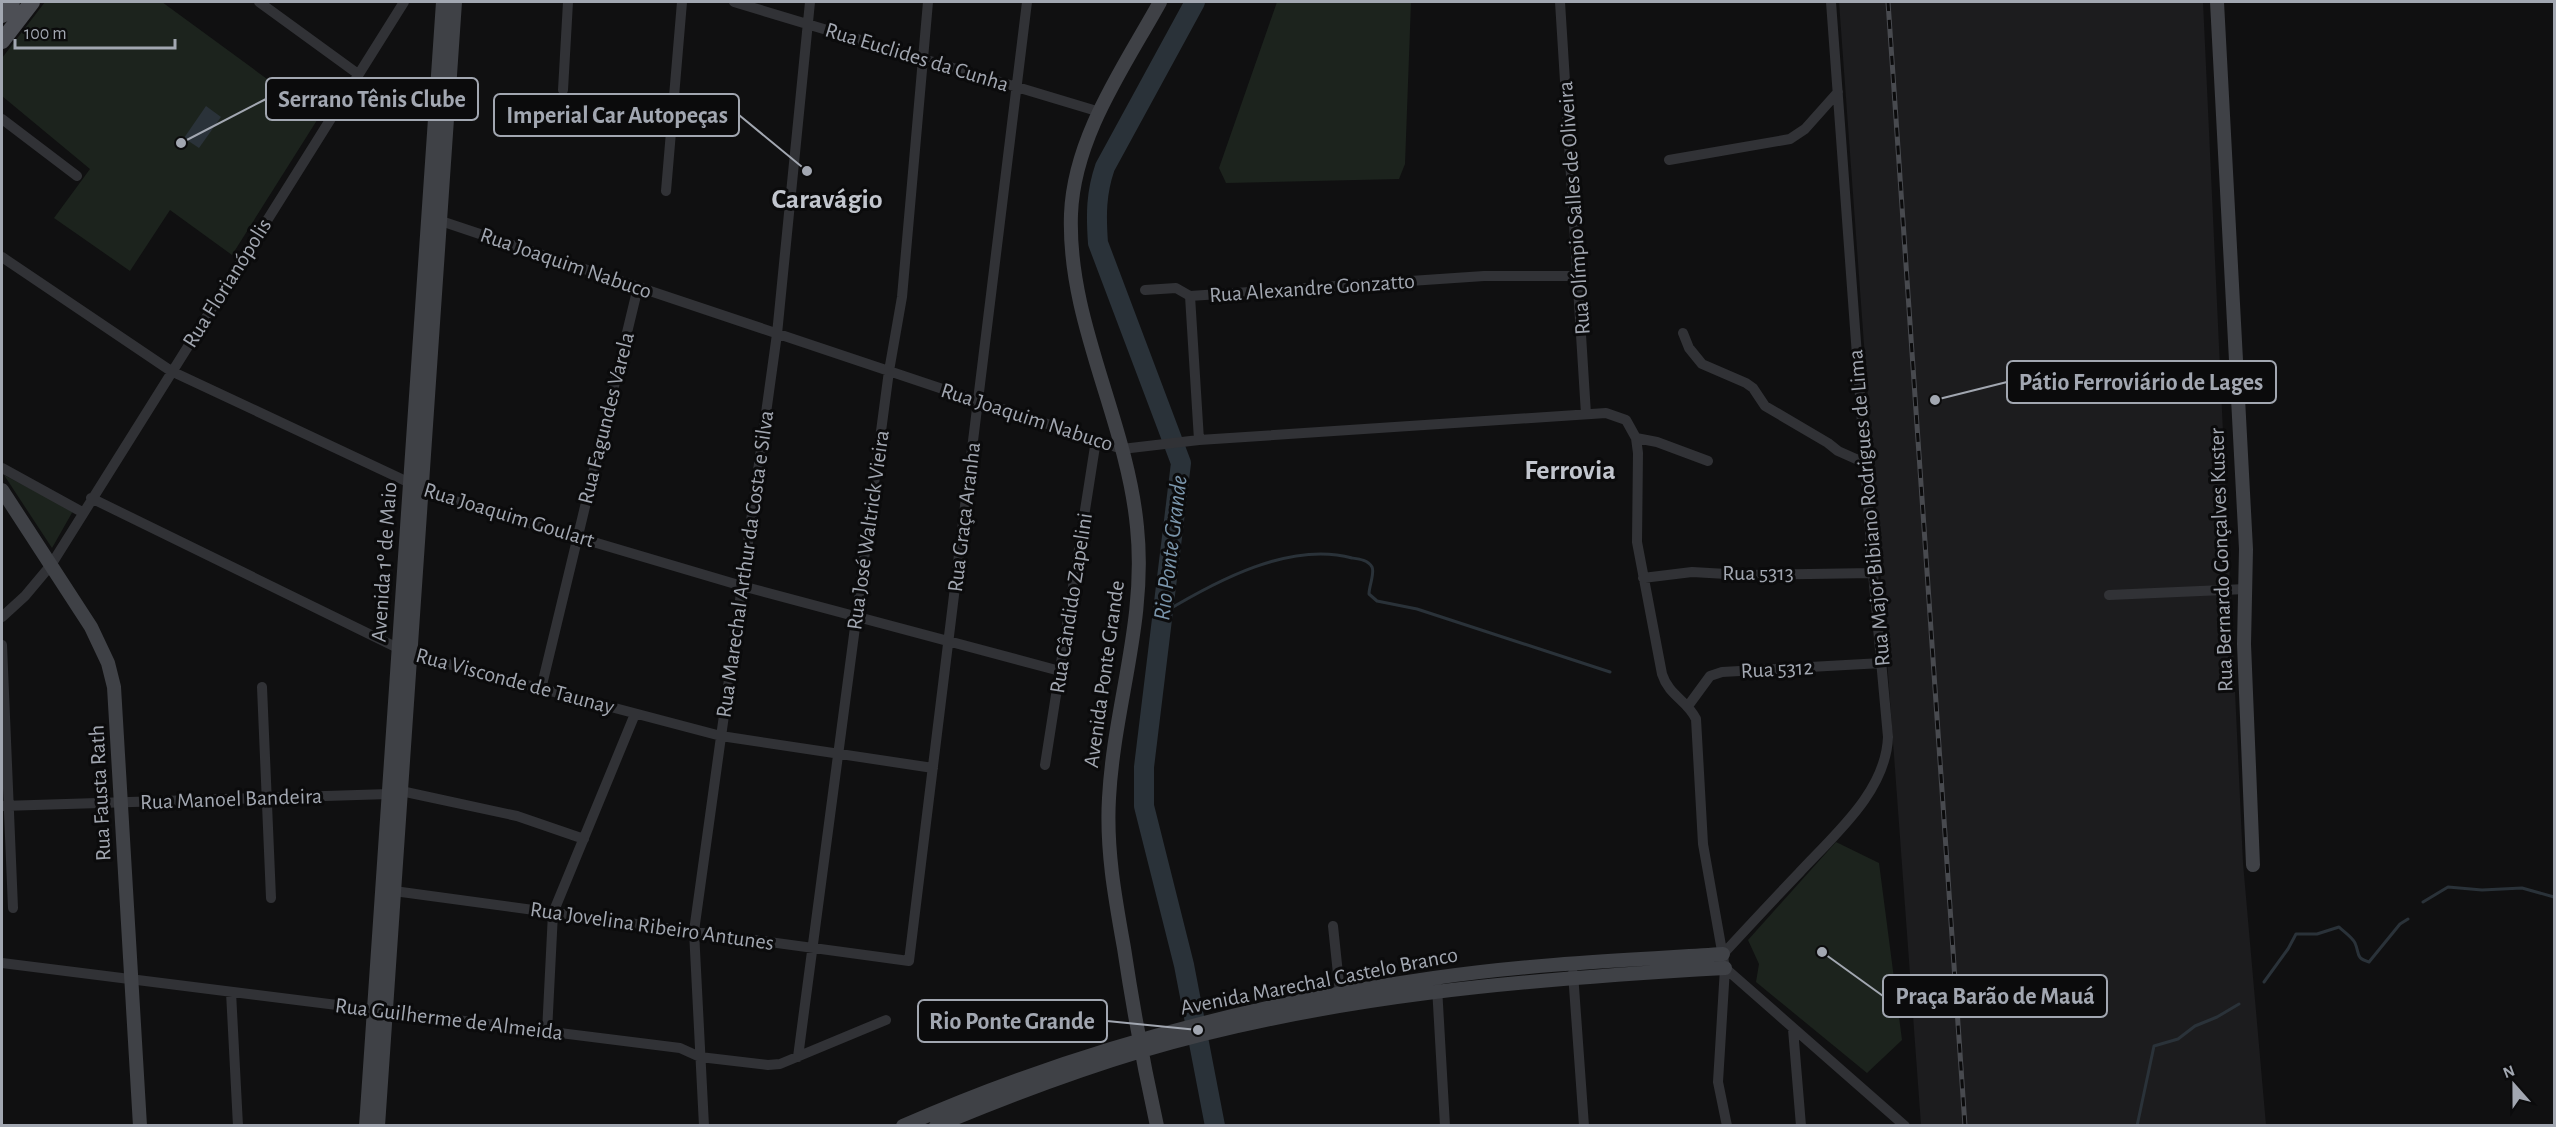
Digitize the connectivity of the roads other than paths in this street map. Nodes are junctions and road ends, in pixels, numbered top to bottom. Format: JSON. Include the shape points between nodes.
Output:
{"nodes":[{"id":1,"x":12,"y":2,"type":"edge"},
{"id":2,"x":32,"y":2,"type":"edge"},
{"id":3,"x":259,"y":2,"type":"edge"},
{"id":4,"x":404,"y":2,"type":"edge"},
{"id":5,"x":443,"y":2,"type":"edge"},
{"id":6,"x":454,"y":2,"type":"edge"},
{"id":7,"x":568,"y":2,"type":"edge"},
{"id":8,"x":682,"y":2,"type":"edge"},
{"id":9,"x":734,"y":2,"type":"edge"},
{"id":10,"x":810,"y":2,"type":"edge"},
{"id":11,"x":928,"y":2,"type":"edge"},
{"id":12,"x":1027,"y":2,"type":"edge"},
{"id":13,"x":1160,"y":2,"type":"edge"},
{"id":14,"x":1560,"y":2,"type":"edge"},
{"id":15,"x":1831,"y":2,"type":"edge"},
{"id":16,"x":2217,"y":2,"type":"edge"},
{"id":17,"x":2,"y":15,"type":"edge"},
{"id":18,"x":808,"y":24,"type":"junction"},
{"id":19,"x":2,"y":41,"type":"edge"},
{"id":20,"x":923,"y":58,"type":"junction"},
{"id":21,"x":358,"y":74,"type":"junction"},
{"id":22,"x":1017,"y":87,"type":"junction"},
{"id":23,"x":563,"y":90,"type":"dead end"},
{"id":24,"x":1838,"y":92,"type":"junction"},
{"id":25,"x":1100,"y":112,"type":"junction"},
{"id":26,"x":2,"y":119,"type":"edge"},
{"id":27,"x":1669,"y":160,"type":"dead end"},
{"id":28,"x":77,"y":176,"type":"dead end"},
{"id":29,"x":666,"y":191,"type":"dead end"},
{"id":30,"x":434,"y":219,"type":"junction"},
{"id":31,"x":2,"y":257,"type":"edge"},
{"id":32,"x":1579,"y":276,"type":"junction"},
{"id":33,"x":638,"y":287,"type":"junction"},
{"id":34,"x":1145,"y":290,"type":"dead end"},
{"id":35,"x":1190,"y":296,"type":"junction"},
{"id":36,"x":1683,"y":333,"type":"dead end"},
{"id":37,"x":777,"y":334,"type":"junction"},
{"id":38,"x":171,"y":371,"type":"junction"},
{"id":39,"x":889,"y":371,"type":"junction"},
{"id":40,"x":978,"y":401,"type":"junction"},
{"id":41,"x":1586,"y":414,"type":"junction"},
{"id":42,"x":1636,"y":438,"type":"junction"},
{"id":43,"x":1096,"y":440,"type":"junction"},
{"id":44,"x":1199,"y":440,"type":"junction"},
{"id":45,"x":1122,"y":449,"type":"junction"},
{"id":46,"x":1865,"y":460,"type":"junction"},
{"id":47,"x":1708,"y":461,"type":"dead end"},
{"id":48,"x":2,"y":468,"type":"edge"},
{"id":49,"x":416,"y":487,"type":"junction"},
{"id":50,"x":2,"y":490,"type":"edge"},
{"id":51,"x":91,"y":498,"type":"junction"},
{"id":52,"x":82,"y":512,"type":"junction"},
{"id":53,"x":577,"y":537,"type":"junction"},
{"id":54,"x":51,"y":565,"type":"junction"},
{"id":55,"x":1874,"y":573,"type":"junction"},
{"id":56,"x":1643,"y":578,"type":"junction"},
{"id":57,"x":742,"y":586,"type":"junction"},
{"id":58,"x":2246,"y":589,"type":"junction"},
{"id":59,"x":2109,"y":596,"type":"dead end"},
{"id":60,"x":2,"y":617,"type":"edge"},
{"id":61,"x":856,"y":617,"type":"junction"},
{"id":62,"x":948,"y":641,"type":"junction"},
{"id":63,"x":2,"y":645,"type":"edge"},
{"id":64,"x":405,"y":652,"type":"junction"},
{"id":65,"x":1882,"y":663,"type":"junction"},
{"id":66,"x":1060,"y":671,"type":"junction"},
{"id":67,"x":262,"y":687,"type":"dead end"},
{"id":68,"x":540,"y":689,"type":"junction"},
{"id":69,"x":1688,"y":706,"type":"junction"},
{"id":70,"x":635,"y":714,"type":"junction"},
{"id":71,"x":721,"y":736,"type":"junction"},
{"id":72,"x":838,"y":753,"type":"junction"},
{"id":73,"x":1045,"y":765,"type":"dead end"},
{"id":74,"x":933,"y":768,"type":"junction"},
{"id":75,"x":395,"y":793,"type":"junction"},
{"id":76,"x":267,"y":798,"type":"junction"},
{"id":77,"x":122,"y":802,"type":"junction"},
{"id":78,"x":5,"y":806,"type":"edge"},
{"id":79,"x":584,"y":839,"type":"junction"},
{"id":80,"x":2253,"y":865,"type":"dead end"},
{"id":81,"x":394,"y":891,"type":"junction"},
{"id":82,"x":271,"y":898,"type":"dead end"},
{"id":83,"x":13,"y":908,"type":"dead end"},
{"id":84,"x":554,"y":913,"type":"junction"},
{"id":85,"x":1333,"y":926,"type":"dead end"},
{"id":86,"x":694,"y":931,"type":"junction"},
{"id":87,"x":812,"y":948,"type":"junction"},
{"id":88,"x":1723,"y":954,"type":"junction"},
{"id":89,"x":909,"y":961,"type":"joint"},
{"id":90,"x":2,"y":963,"type":"edge"},
{"id":91,"x":1725,"y":968,"type":"junction"},
{"id":92,"x":1573,"y":971,"type":"junction"},
{"id":93,"x":132,"y":979,"type":"junction"},
{"id":94,"x":1437,"y":984,"type":"junction"},
{"id":95,"x":231,"y":992,"type":"junction"},
{"id":96,"x":1340,"y":993,"type":"junction"},
{"id":97,"x":380,"y":1011,"type":"junction"},
{"id":98,"x":886,"y":1020,"type":"dead end"},
{"id":99,"x":1210,"y":1027,"type":"junction"},
{"id":100,"x":1793,"y":1029,"type":"junction"},
{"id":101,"x":547,"y":1032,"type":"junction"},
{"id":102,"x":1140,"y":1045,"type":"junction"},
{"id":103,"x":700,"y":1057,"type":"junction"},
{"id":104,"x":798,"y":1057,"type":"junction"},
{"id":105,"x":960,"y":1102,"type":"junction"},
{"id":106,"x":956,"y":1121,"type":"edge"},
{"id":107,"x":140,"y":1125,"type":"edge"},
{"id":108,"x":238,"y":1125,"type":"edge"},
{"id":109,"x":366,"y":1125,"type":"edge"},
{"id":110,"x":378,"y":1125,"type":"edge"},
{"id":111,"x":704,"y":1125,"type":"edge"},
{"id":112,"x":903,"y":1125,"type":"edge"},
{"id":113,"x":936,"y":1125,"type":"edge"},
{"id":114,"x":1157,"y":1125,"type":"edge"},
{"id":115,"x":1445,"y":1125,"type":"edge"},
{"id":116,"x":1584,"y":1125,"type":"edge"},
{"id":117,"x":1727,"y":1125,"type":"edge"},
{"id":118,"x":1801,"y":1125,"type":"edge"},
{"id":119,"x":1905,"y":1125,"type":"edge"}],
"edges":[{"from":1,"to":17,"type":"main road"},
{"from":2,"to":19,"type":"main road"},
{"from":3,"to":21,"type":"street"},
{"from":4,"to":21,"type":"street","name":"Rua Florianópolis"},
{"from":5,"to":30,"type":"street","name":"Avenida 1º de Maio"},
{"from":6,"to":30,"type":"street","name":"Avenida 1º de Maio"},
{"from":7,"to":23,"type":"street"},
{"from":8,"to":29,"type":"street"},
{"from":9,"to":18,"type":"street","name":"Rua Euclides da Cunha"},
{"from":10,"to":18,"type":"street","name":"Rua Marechal Arthur da Costa e Silva"},
{"from":11,"to":20,"type":"street","name":"Rua José Waltrick Vieira"},
{"from":12,"to":22,"type":"street","name":"Rua Graça Aranha"},
{"from":13,"to":25,"type":"street","name":"Avenida Ponte Grande"},
{"from":14,"to":32,"type":"street","name":"Rua Olímpio Salles de Oliveira"},
{"from":15,"to":24,"type":"street","name":"Rua Major Bibiano Rodrigues de Lima"},
{"from":16,"to":58,"type":"street","name":"Rua Bernardo Gonçalves Kuster"},
{"from":18,"to":20,"type":"street","name":"Rua Euclides da Cunha"},
{"from":18,"to":37,"type":"street","name":"Rua Marechal Arthur da Costa e Silva"},
{"from":20,"to":22,"type":"street","name":"Rua Euclides da Cunha"},
{"from":20,"to":39,"type":"street","name":"Rua José Waltrick Vieira","via":[[902,297]]},
{"from":21,"to":38,"type":"street","name":"Rua Florianópolis"},
{"from":22,"to":25,"type":"street","name":"Rua Euclides da Cunha"},
{"from":22,"to":40,"type":"street","name":"Rua Graça Aranha"},
{"from":24,"to":27,"type":"street","via":[[1805,129],[1790,139]]},
{"from":24,"to":46,"type":"street","name":"Rua Major Bibiano Rodrigues de Lima"},
{"from":25,"to":45,"type":"street","name":"Avenida Ponte Grande","via":[[1076,176],[1072,249],[1086,327]]},
{"from":26,"to":28,"type":"street"},
{"from":30,"to":33,"type":"street","name":"Rua Joaquim Nabuco"},
{"from":30,"to":49,"type":"street","name":"Avenida 1º de Maio"},
{"from":31,"to":38,"type":"street","name":"Rua Joaquim Goulart"},
{"from":32,"to":35,"type":"street","name":"Rua Alexandre Gonzatto","via":[[1484,276]]},
{"from":32,"to":41,"type":"street","name":"Rua Olímpio Salles de Oliveira"},
{"from":33,"to":37,"type":"street","name":"Rua Joaquim Nabuco"},
{"from":33,"to":53,"type":"street","name":"Rua Fagundes Varela"},
{"from":34,"to":35,"type":"street","via":[[1176,288]]},
{"from":35,"to":44,"type":"street","name":"Rua Alexandre Gonzatto"},
{"from":36,"to":46,"type":"street","via":[[1702,364],[1746,383],[1765,406],[1838,451]]},
{"from":37,"to":39,"type":"street","name":"Rua Joaquim Nabuco"},
{"from":37,"to":57,"type":"street","name":"Rua Marechal Arthur da Costa e Silva"},
{"from":38,"to":49,"type":"street","name":"Rua Joaquim Goulart"},
{"from":38,"to":51,"type":"street","name":"Rua Florianópolis"},
{"from":39,"to":40,"type":"street","name":"Rua Joaquim Nabuco"},
{"from":39,"to":61,"type":"street","name":"Rua José Waltrick Vieira"},
{"from":40,"to":43,"type":"street","name":"Rua Joaquim Nabuco"},
{"from":40,"to":62,"type":"street","name":"Rua Graça Aranha"},
{"from":41,"to":42,"type":"street","name":"Rua Joaquim Nabuco","via":[[1616,415],[1626,420]]},
{"from":41,"to":44,"type":"street","name":"Rua Joaquim Nabuco"},
{"from":42,"to":47,"type":"street"},
{"from":42,"to":56,"type":"street","via":[[1637,542]]},
{"from":43,"to":45,"type":"street","name":"Rua Joaquim Nabuco"},
{"from":43,"to":66,"type":"street","name":"Rua Cândido Zapelini"},
{"from":44,"to":45,"type":"street","name":"Rua Joaquim Nabuco"},
{"from":45,"to":102,"type":"street","name":"Avenida Ponte Grande","via":[[1137,524],[1141,570],[1112,764],[1109,836]]},
{"from":46,"to":55,"type":"street","name":"Rua Major Bibiano Rodrigues de Lima"},
{"from":48,"to":52,"type":"street"},
{"from":49,"to":53,"type":"street","name":"Rua Joaquim Goulart"},
{"from":49,"to":64,"type":"street","name":"Avenida 1º de Maio"},
{"from":50,"to":54,"type":"street","name":"Rua Fausta Rath"},
{"from":51,"to":52,"type":"street","name":"Rua Florianópolis"},
{"from":51,"to":64,"type":"street","name":"Rua Visconde de Taunay"},
{"from":52,"to":54,"type":"street","name":"Rua Florianópolis"},
{"from":53,"to":57,"type":"street","name":"Rua Joaquim Goulart"},
{"from":53,"to":68,"type":"street","name":"Rua Fagundes Varela"},
{"from":54,"to":60,"type":"street","name":"Rua Florianópolis"},
{"from":54,"to":77,"type":"street","name":"Rua Fausta Rath","via":[[91,627],[108,663],[117,714]]},
{"from":55,"to":56,"type":"street","name":"Rua 5313","via":[[1692,572]]},
{"from":55,"to":65,"type":"street","name":"Rua Major Bibiano Rodrigues de Lima"},
{"from":56,"to":69,"type":"street","via":[[1665,684]]},
{"from":57,"to":61,"type":"street","name":"Rua Joaquim Goulart"},
{"from":57,"to":71,"type":"street","name":"Rua Marechal Arthur da Costa e Silva"},
{"from":58,"to":59,"type":"street"},
{"from":58,"to":80,"type":"street","name":"Rua Bernardo Gonçalves Kuster","via":[[2244,644]]},
{"from":61,"to":62,"type":"street","name":"Rua Joaquim Goulart"},
{"from":61,"to":72,"type":"street","name":"Rua José Waltrick Vieira"},
{"from":62,"to":66,"type":"street","name":"Rua Joaquim Goulart"},
{"from":62,"to":74,"type":"street","name":"Rua Graça Aranha"},
{"from":63,"to":78,"type":"street"},
{"from":64,"to":68,"type":"street","name":"Rua Visconde de Taunay"},
{"from":64,"to":75,"type":"street","name":"Avenida 1º de Maio"},
{"from":65,"to":69,"type":"street","name":"Rua 5312","via":[[1722,672],[1702,683]]},
{"from":65,"to":88,"type":"street","name":"Rua Major Bibiano Rodrigues de Lima","via":[[1888,737],[1887,754],[1877,779],[1849,818]]},
{"from":66,"to":73,"type":"street","name":"Rua Cândido Zapelini"},
{"from":67,"to":76,"type":"street"},
{"from":68,"to":70,"type":"street","name":"Rua Visconde de Taunay"},
{"from":69,"to":88,"type":"street","via":[[1695,719],[1703,844]]},
{"from":70,"to":71,"type":"street","name":"Rua Visconde de Taunay"},
{"from":70,"to":79,"type":"street"},
{"from":71,"to":72,"type":"street","name":"Rua Visconde de Taunay"},
{"from":71,"to":86,"type":"street","name":"Rua Marechal Arthur da Costa e Silva"},
{"from":72,"to":74,"type":"street","name":"Rua Visconde de Taunay"},
{"from":72,"to":87,"type":"street","name":"Rua José Waltrick Vieira"},
{"from":74,"to":89,"type":"street","name":"Rua Graça Aranha"},
{"from":75,"to":76,"type":"street","name":"Rua Manoel Bandeira"},
{"from":75,"to":79,"type":"street","name":"Rua Manoel Bandeira","via":[[518,816]]},
{"from":75,"to":81,"type":"street","name":"Avenida 1º de Maio"},
{"from":75,"to":97,"type":"street","name":"Avenida 1º de Maio"},
{"from":76,"to":77,"type":"street","name":"Rua Manoel Bandeira"},
{"from":76,"to":82,"type":"street"},
{"from":77,"to":78,"type":"street","name":"Rua Manoel Bandeira"},
{"from":77,"to":93,"type":"street","name":"Rua Fausta Rath"},
{"from":78,"to":83,"type":"street"},
{"from":79,"to":84,"type":"street"},
{"from":81,"to":84,"type":"street","name":"Rua Jovelina Ribeiro Antunes"},
{"from":81,"to":97,"type":"street","name":"Avenida 1º de Maio"},
{"from":84,"to":86,"type":"street","name":"Rua Jovelina Ribeiro Antunes"},
{"from":84,"to":101,"type":"street"},
{"from":85,"to":96,"type":"street"},
{"from":86,"to":87,"type":"street","name":"Rua Jovelina Ribeiro Antunes"},
{"from":86,"to":103,"type":"street","name":"Rua Marechal Arthur da Costa e Silva"},
{"from":87,"to":89,"type":"street","name":"Rua Jovelina Ribeiro Antunes"},
{"from":87,"to":104,"type":"street","name":"Rua José Waltrick Vieira"},
{"from":88,"to":91,"type":"street"},
{"from":88,"to":92,"type":"street","name":"Avenida Marechal Castelo Branco"},
{"from":90,"to":93,"type":"street","name":"Rua Guilherme de Almeida"},
{"from":91,"to":92,"type":"street","name":"Avenida Marechal Castelo Branco"},
{"from":91,"to":100,"type":"street"},
{"from":91,"to":117,"type":"street","via":[[1718,1082]]},
{"from":92,"to":94,"type":"street","name":"Avenida Marechal Castelo Branco"},
{"from":92,"to":116,"type":"street"},
{"from":93,"to":95,"type":"street","name":"Rua Guilherme de Almeida"},
{"from":93,"to":107,"type":"street","name":"Rua Fausta Rath"},
{"from":94,"to":96,"type":"street","name":"Avenida Marechal Castelo Branco"},
{"from":94,"to":99,"type":"street","name":"Avenida Marechal Castelo Branco","via":[[1328,1009]]},
{"from":94,"to":115,"type":"street"},
{"from":95,"to":97,"type":"street","name":"Rua Guilherme de Almeida"},
{"from":95,"to":108,"type":"street"},
{"from":96,"to":99,"type":"street","name":"Avenida Marechal Castelo Branco"},
{"from":97,"to":101,"type":"street","name":"Rua Guilherme de Almeida"},
{"from":97,"to":109,"type":"street","name":"Avenida 1º de Maio"},
{"from":97,"to":110,"type":"street","name":"Avenida 1º de Maio"},
{"from":98,"to":104,"type":"street","name":"Rua Guilherme de Almeida"},
{"from":99,"to":102,"type":"street","name":"Avenida Marechal Castelo Branco"},
{"from":100,"to":118,"type":"street"},
{"from":100,"to":119,"type":"street"},
{"from":101,"to":103,"type":"street","name":"Rua Guilherme de Almeida","via":[[680,1048]]},
{"from":102,"to":105,"type":"street","name":"Avenida Marechal Castelo Branco","via":[[1051,1068]]},
{"from":102,"to":106,"type":"street","name":"Avenida Marechal Castelo Branco"},
{"from":102,"to":114,"type":"street","name":"Avenida Ponte Grande"},
{"from":103,"to":104,"type":"street","name":"Rua Guilherme de Almeida","via":[[768,1065]]},
{"from":103,"to":111,"type":"street","name":"Rua Marechal Arthur da Costa e Silva"},
{"from":105,"to":106,"type":"street"},
{"from":105,"to":112,"type":"street","name":"Avenida Marechal Castelo Branco"},
{"from":106,"to":113,"type":"street","name":"Avenida Marechal Castelo Branco"}]}
